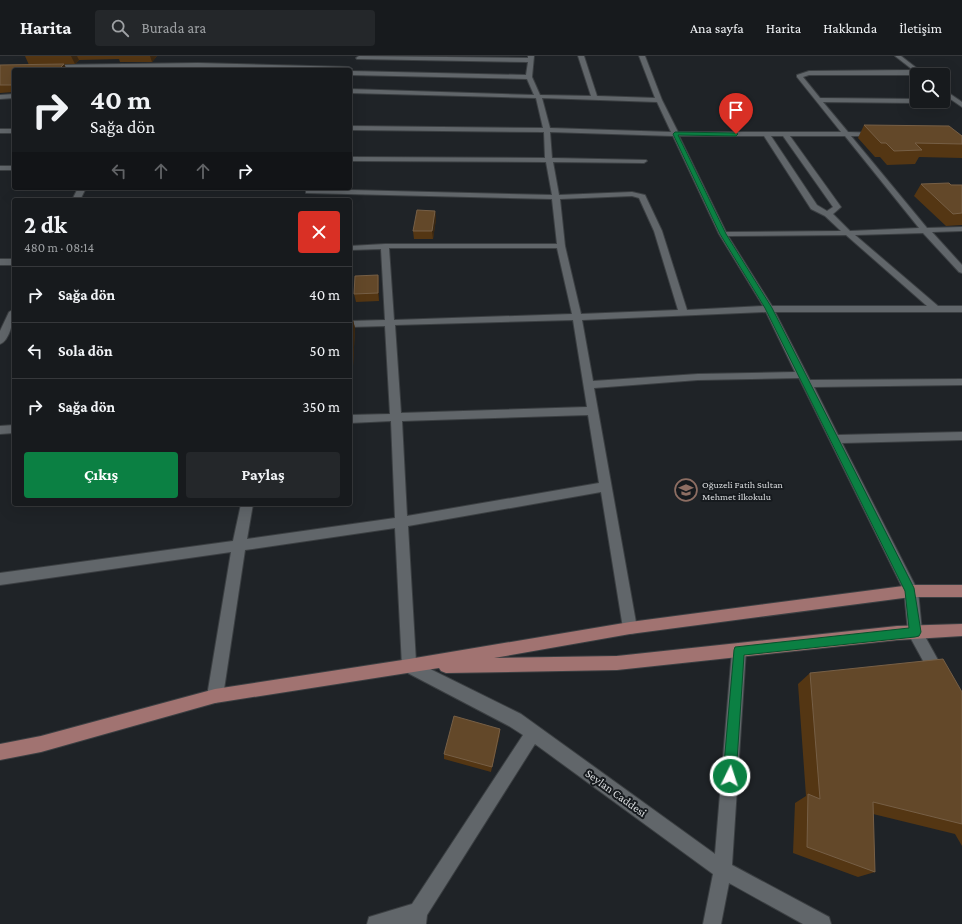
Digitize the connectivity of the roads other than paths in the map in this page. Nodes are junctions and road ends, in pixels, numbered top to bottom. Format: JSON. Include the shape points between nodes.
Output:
{"nodes":[{"id":1,"x":581,"y":56,"type":"edge"},
{"id":2,"x":642,"y":56,"type":"edge"},
{"id":3,"x":898,"y":56,"type":"edge"},
{"id":4,"x":360,"y":57,"type":"edge"},
{"id":5,"x":531,"y":58,"type":"edge"},
{"id":6,"x":165,"y":65,"type":"edge"},
{"id":7,"x":39,"y":68,"type":"edge"},
{"id":8,"x":77,"y":68,"type":"edge"},
{"id":9,"x":257,"y":68,"type":"edge"},
{"id":10,"x":351,"y":68,"type":"edge"},
{"id":11,"x":913,"y":68,"type":"edge"},
{"id":12,"x":352,"y":71,"type":"edge"},
{"id":13,"x":910,"y":74,"type":"edge"},
{"id":14,"x":529,"y":77,"type":"junction"},
{"id":15,"x":352,"y":91,"type":"edge"},
{"id":16,"x":0,"y":96,"type":"edge"},
{"id":17,"x":12,"y":96,"type":"edge"},
{"id":18,"x":950,"y":96,"type":"edge"},
{"id":19,"x":539,"y":98,"type":"junction"},
{"id":20,"x":595,"y":99,"type":"junction"},
{"id":21,"x":659,"y":100,"type":"junction"},
{"id":22,"x":819,"y":100,"type":"junction"},
{"id":23,"x":910,"y":101,"type":"edge"},
{"id":24,"x":959,"y":103,"type":"edge"},
{"id":25,"x":352,"y":128,"type":"edge"},
{"id":26,"x":547,"y":130,"type":"junction"},
{"id":27,"x":0,"y":131,"type":"edge"},
{"id":28,"x":12,"y":131,"type":"edge"},
{"id":29,"x":675,"y":134,"type":"junction"},
{"id":30,"x":766,"y":134,"type":"junction"},
{"id":31,"x":785,"y":134,"type":"junction"},
{"id":32,"x":886,"y":134,"type":"edge"},
{"id":33,"x":848,"y":135,"type":"junction"},
{"id":34,"x":352,"y":159,"type":"edge"},
{"id":35,"x":644,"y":161,"type":"dead end"},
{"id":36,"x":549,"y":162,"type":"junction"},
{"id":37,"x":0,"y":168,"type":"edge"},
{"id":38,"x":12,"y":168,"type":"edge"},
{"id":39,"x":309,"y":190,"type":"edge"},
{"id":40,"x":556,"y":197,"type":"junction"},
{"id":41,"x":828,"y":214,"type":"junction"},
{"id":42,"x":924,"y":229,"type":"junction"},
{"id":43,"x":962,"y":229,"type":"edge"},
{"id":44,"x":848,"y":233,"type":"junction"},
{"id":45,"x":723,"y":234,"type":"junction"},
{"id":46,"x":385,"y":246,"type":"junction"},
{"id":47,"x":561,"y":246,"type":"junction"},
{"id":48,"x":352,"y":248,"type":"edge"},
{"id":49,"x":0,"y":262,"type":"edge"},
{"id":50,"x":12,"y":262,"type":"edge"},
{"id":51,"x":962,"y":270,"type":"edge"},
{"id":52,"x":769,"y":308,"type":"junction"},
{"id":53,"x":936,"y":309,"type":"junction"},
{"id":54,"x":962,"y":309,"type":"edge"},
{"id":55,"x":683,"y":312,"type":"junction"},
{"id":56,"x":12,"y":316,"type":"edge"},
{"id":57,"x":577,"y":317,"type":"junction"},
{"id":58,"x":389,"y":323,"type":"junction"},
{"id":59,"x":352,"y":324,"type":"edge"},
{"id":60,"x":12,"y":334,"type":"edge"},
{"id":61,"x":2,"y":337,"type":"edge"},
{"id":62,"x":804,"y":380,"type":"junction"},
{"id":63,"x":962,"y":382,"type":"edge"},
{"id":64,"x":588,"y":385,"type":"junction"},
{"id":65,"x":593,"y":411,"type":"junction"},
{"id":66,"x":396,"y":419,"type":"junction"},
{"id":67,"x":352,"y":420,"type":"edge"},
{"id":68,"x":12,"y":429,"type":"edge"},
{"id":69,"x":0,"y":430,"type":"edge"},
{"id":70,"x":962,"y":436,"type":"edge"},
{"id":71,"x":834,"y":439,"type":"junction"},
{"id":72,"x":606,"y":486,"type":"junction"},
{"id":73,"x":247,"y":506,"type":"edge"},
{"id":74,"x":402,"y":522,"type":"junction"},
{"id":75,"x":239,"y":545,"type":"junction"},
{"id":76,"x":0,"y":579,"type":"edge"},
{"id":77,"x":911,"y":591,"type":"junction"},
{"id":78,"x":962,"y":591,"type":"edge"},
{"id":79,"x":630,"y":628,"type":"junction"},
{"id":80,"x":962,"y":630,"type":"edge"},
{"id":81,"x":915,"y":632,"type":"junction"},
{"id":82,"x":739,"y":650,"type":"junction"},
{"id":83,"x":409,"y":666,"type":"junction"},
{"id":84,"x":944,"y":685,"type":"edge"},
{"id":85,"x":215,"y":696,"type":"junction"},
{"id":86,"x":533,"y":733,"type":"junction"},
{"id":87,"x":0,"y":752,"type":"edge"},
{"id":88,"x":722,"y":870,"type":"junction"},
{"id":89,"x":418,"y":918,"type":"edge"},
{"id":90,"x":376,"y":924,"type":"edge"},
{"id":91,"x":712,"y":924,"type":"edge"},
{"id":92,"x":822,"y":924,"type":"edge"}],
"edges":[{"from":1,"to":20,"type":"street"},
{"from":2,"to":21,"type":"street"},
{"from":3,"to":11,"type":"street"},
{"from":4,"to":5,"type":"street"},
{"from":4,"to":10,"type":"street"},
{"from":5,"to":14,"type":"street"},
{"from":6,"to":8,"type":"street"},
{"from":6,"to":9,"type":"street"},
{"from":7,"to":8,"type":"street"},
{"from":12,"to":14,"type":"street"},
{"from":13,"to":22,"type":"street","via":[[801,74],[799,76]]},
{"from":14,"to":19,"type":"street"},
{"from":15,"to":19,"type":"street"},
{"from":16,"to":17,"type":"street"},
{"from":18,"to":24,"type":"street"},
{"from":19,"to":20,"type":"street"},
{"from":19,"to":26,"type":"street"},
{"from":20,"to":21,"type":"street"},
{"from":21,"to":29,"type":"street"},
{"from":22,"to":23,"type":"street"},
{"from":22,"to":33,"type":"street"},
{"from":25,"to":26,"type":"street"},
{"from":26,"to":29,"type":"street"},
{"from":26,"to":36,"type":"street"},
{"from":27,"to":28,"type":"street"},
{"from":29,"to":30,"type":"street"},
{"from":29,"to":45,"type":"street"},
{"from":30,"to":31,"type":"street"},
{"from":30,"to":41,"type":"street","via":[[814,207]]},
{"from":31,"to":33,"type":"street"},
{"from":31,"to":41,"type":"street","via":[[837,207]]},
{"from":32,"to":33,"type":"street"},
{"from":33,"to":42,"type":"street"},
{"from":34,"to":36,"type":"street"},
{"from":35,"to":36,"type":"street"},
{"from":36,"to":40,"type":"street"},
{"from":37,"to":38,"type":"street"},
{"from":39,"to":40,"type":"street"},
{"from":40,"to":47,"type":"street"},
{"from":40,"to":55,"type":"street","via":[[632,194],[642,198],[658,231]]},
{"from":41,"to":44,"type":"street"},
{"from":42,"to":43,"type":"street"},
{"from":42,"to":44,"type":"street"},
{"from":42,"to":51,"type":"street"},
{"from":44,"to":45,"type":"street"},
{"from":44,"to":53,"type":"street"},
{"from":45,"to":52,"type":"street"},
{"from":46,"to":47,"type":"street"},
{"from":46,"to":48,"type":"street"},
{"from":46,"to":58,"type":"street"},
{"from":47,"to":57,"type":"street"},
{"from":49,"to":50,"type":"street"},
{"from":52,"to":53,"type":"street"},
{"from":52,"to":55,"type":"street"},
{"from":52,"to":62,"type":"street"},
{"from":53,"to":54,"type":"street"},
{"from":55,"to":57,"type":"street"},
{"from":56,"to":61,"type":"street"},
{"from":57,"to":58,"type":"street"},
{"from":57,"to":64,"type":"street"},
{"from":58,"to":59,"type":"street"},
{"from":58,"to":66,"type":"street"},
{"from":60,"to":61,"type":"street"},
{"from":62,"to":63,"type":"street"},
{"from":62,"to":64,"type":"street","via":[[698,377]]},
{"from":62,"to":71,"type":"street"},
{"from":64,"to":65,"type":"street"},
{"from":65,"to":66,"type":"street"},
{"from":65,"to":72,"type":"street"},
{"from":66,"to":67,"type":"street"},
{"from":66,"to":74,"type":"street"},
{"from":68,"to":69,"type":"street"},
{"from":70,"to":71,"type":"street"},
{"from":71,"to":77,"type":"street"},
{"from":72,"to":74,"type":"street"},
{"from":72,"to":79,"type":"street"},
{"from":73,"to":75,"type":"street"},
{"from":74,"to":75,"type":"street"},
{"from":74,"to":83,"type":"street"},
{"from":75,"to":76,"type":"street"},
{"from":75,"to":85,"type":"street"},
{"from":77,"to":78,"type":"main road"},
{"from":77,"to":79,"type":"main road"},
{"from":77,"to":81,"type":"street"},
{"from":79,"to":83,"type":"main road"},
{"from":80,"to":81,"type":"main road"},
{"from":81,"to":82,"type":"main road"},
{"from":81,"to":84,"type":"street"},
{"from":82,"to":83,"type":"main road","via":[[617,663]]},
{"from":82,"to":88,"type":"street"},
{"from":83,"to":85,"type":"main road"},
{"from":83,"to":86,"type":"street","name":"Seylan Caddesi","via":[[515,720]]},
{"from":85,"to":87,"type":"main road","via":[[41,744]]},
{"from":86,"to":88,"type":"street","name":"Seylan Caddesi"},
{"from":86,"to":89,"type":"street"},
{"from":88,"to":91,"type":"street"},
{"from":88,"to":92,"type":"street","name":"Seylan Caddesi"},
{"from":89,"to":90,"type":"street"}]}
